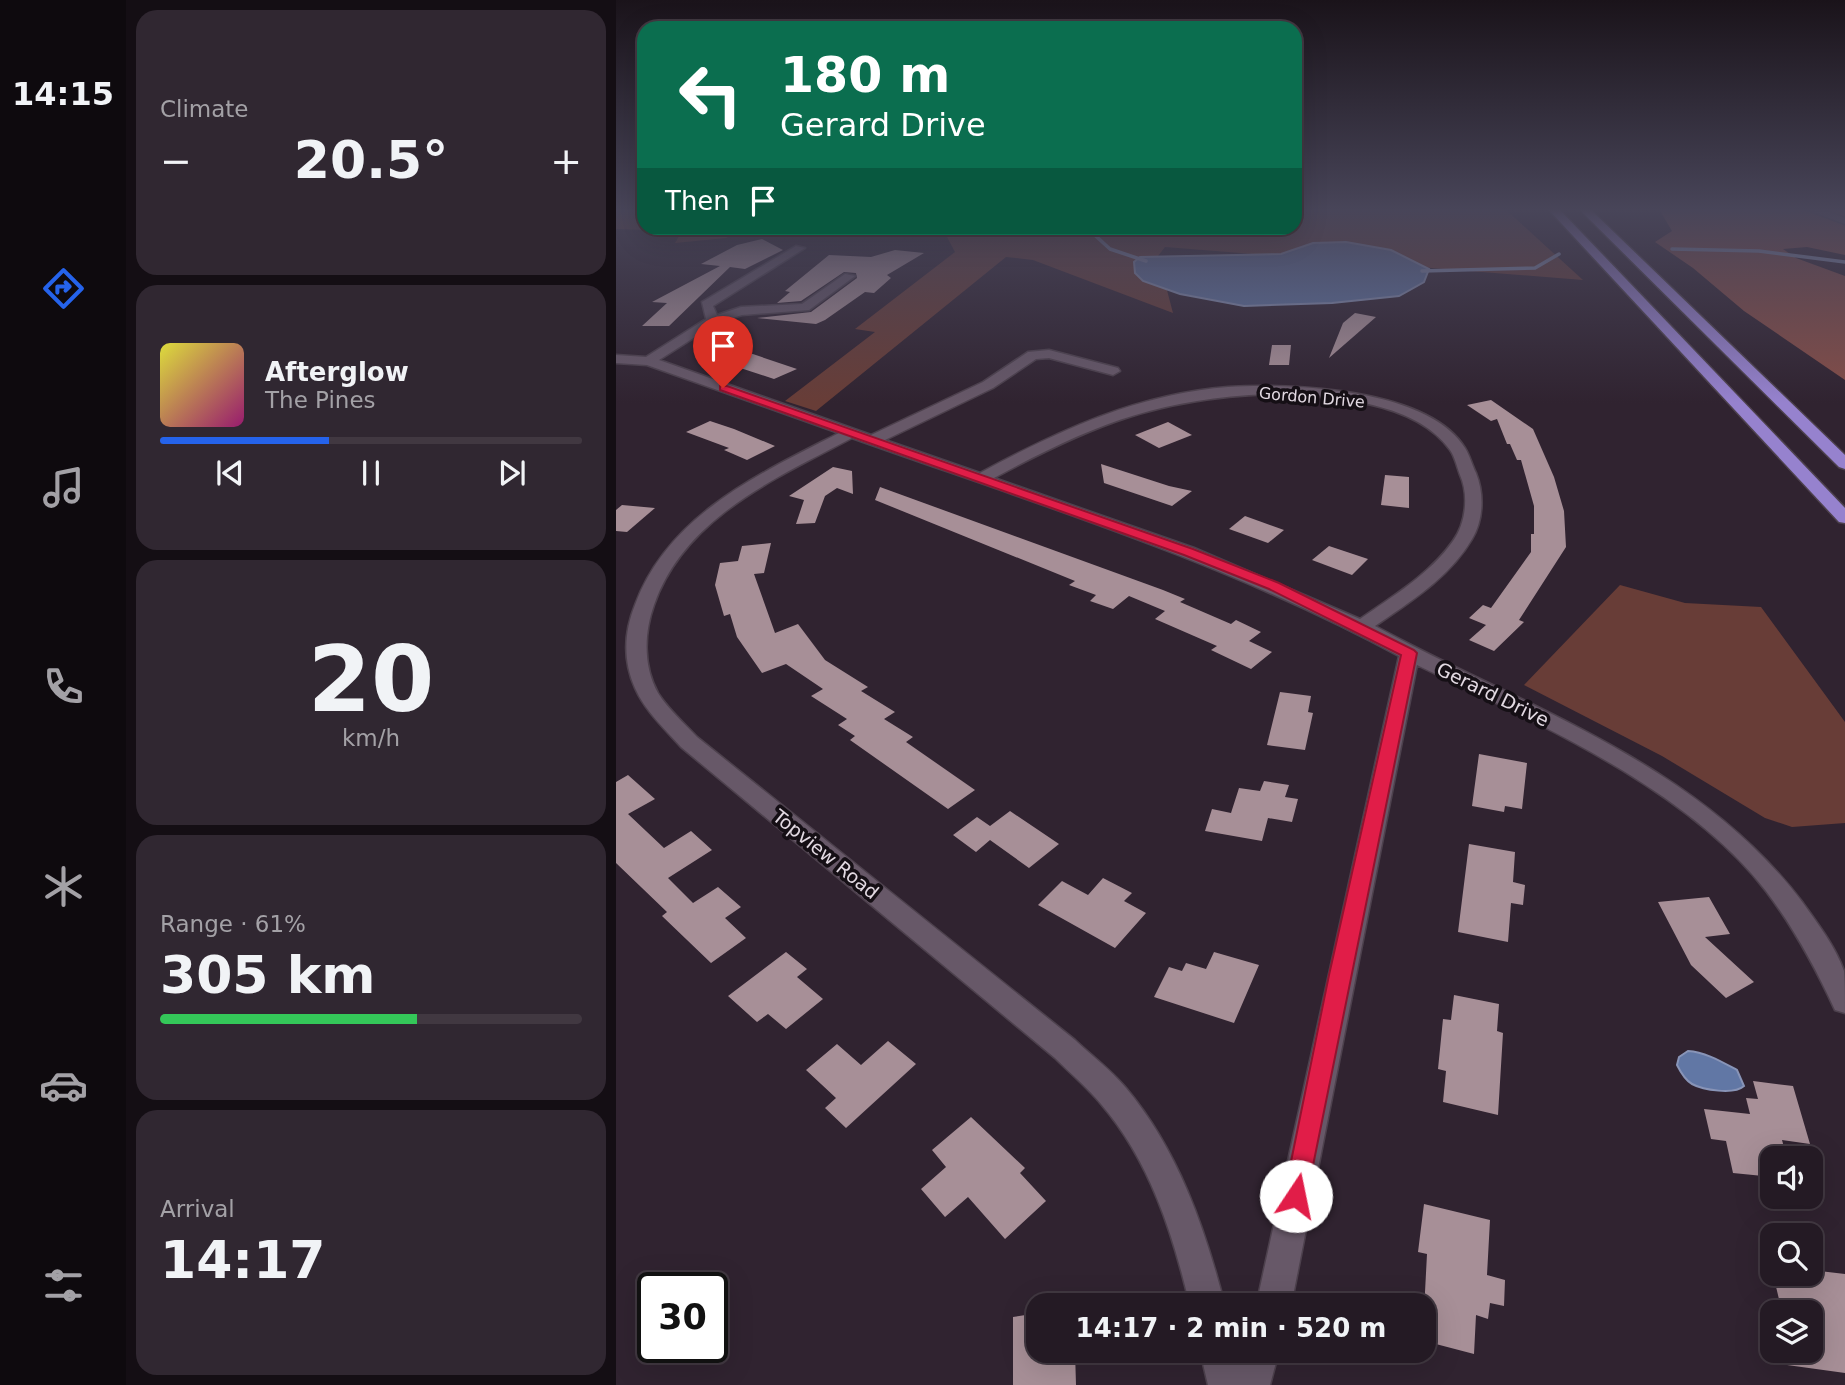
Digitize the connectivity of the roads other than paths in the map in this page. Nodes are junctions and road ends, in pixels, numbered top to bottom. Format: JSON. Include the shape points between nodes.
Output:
{"nodes":[{"id":1,"x":758,"y":274,"type":"edge"},
{"id":2,"x":1614,"y":274,"type":"edge"},
{"id":3,"x":1650,"y":274,"type":"edge"},
{"id":4,"x":849,"y":275,"type":"dead end"},
{"id":5,"x":713,"y":320,"type":"junction"},
{"id":6,"x":616,"y":359,"type":"edge"},
{"id":7,"x":649,"y":361,"type":"junction"},
{"id":8,"x":1113,"y":370,"type":"dead end"},
{"id":9,"x":1190,"y":379,"type":"dead end"},
{"id":10,"x":1199,"y":394,"type":"junction"},
{"id":11,"x":860,"y":438,"type":"junction"},
{"id":12,"x":1845,"y":464,"type":"edge"},
{"id":13,"x":981,"y":479,"type":"junction"},
{"id":14,"x":1845,"y":518,"type":"edge"},
{"id":15,"x":1362,"y":627,"type":"junction"},
{"id":16,"x":1409,"y":653,"type":"junction"},
{"id":17,"x":1845,"y":1001,"type":"edge"},
{"id":18,"x":1205,"y":1293,"type":"edge"},
{"id":19,"x":1276,"y":1293,"type":"edge"},
{"id":20,"x":1221,"y":1363,"type":"edge"},
{"id":21,"x":1258,"y":1363,"type":"edge"},
{"id":22,"x":1226,"y":1385,"type":"edge"},
{"id":23,"x":1252,"y":1385,"type":"edge"}],
"edges":[{"from":1,"to":5,"type":"street","via":[[706,305]]},
{"from":2,"to":14,"type":"highway"},
{"from":3,"to":12,"type":"highway"},
{"from":4,"to":5,"type":"street","via":[[805,307],[741,311]]},
{"from":5,"to":7,"type":"street"},
{"from":6,"to":7,"type":"street","name":"Gerard Drive"},
{"from":7,"to":11,"type":"street","name":"Gerard Drive"},
{"from":8,"to":11,"type":"street","name":"Topview Road","via":[[1049,354],[1033,355],[988,385]]},
{"from":9,"to":10,"type":"street"},
{"from":10,"to":13,"type":"street","name":"Gordon Drive","via":[[1102,417]]},
{"from":10,"to":15,"type":"street","name":"Gordon Drive","via":[[1291,393],[1367,400],[1418,416],[1452,441],[1470,472],[1474,494],[1473,517],[1463,540],[1419,585]]},
{"from":11,"to":13,"type":"street","name":"Gerard Drive"},
{"from":11,"to":18,"type":"street","name":"Topview Road","via":[[752,486],[707,516],[658,570],[643,600],[636,632],[638,664],[649,695],[688,742],[1065,1049],[1114,1096],[1169,1185],[1187,1227]]},
{"from":13,"to":15,"type":"street","name":"Gerard Drive","via":[[1188,552]]},
{"from":15,"to":16,"type":"street","name":"Gerard Drive"},
{"from":16,"to":17,"type":"street","name":"Gerard Drive","via":[[1593,744],[1684,799],[1755,862],[1792,906]]},
{"from":16,"to":19,"type":"street"},
{"from":20,"to":22,"type":"street"},
{"from":21,"to":23,"type":"street"}]}
